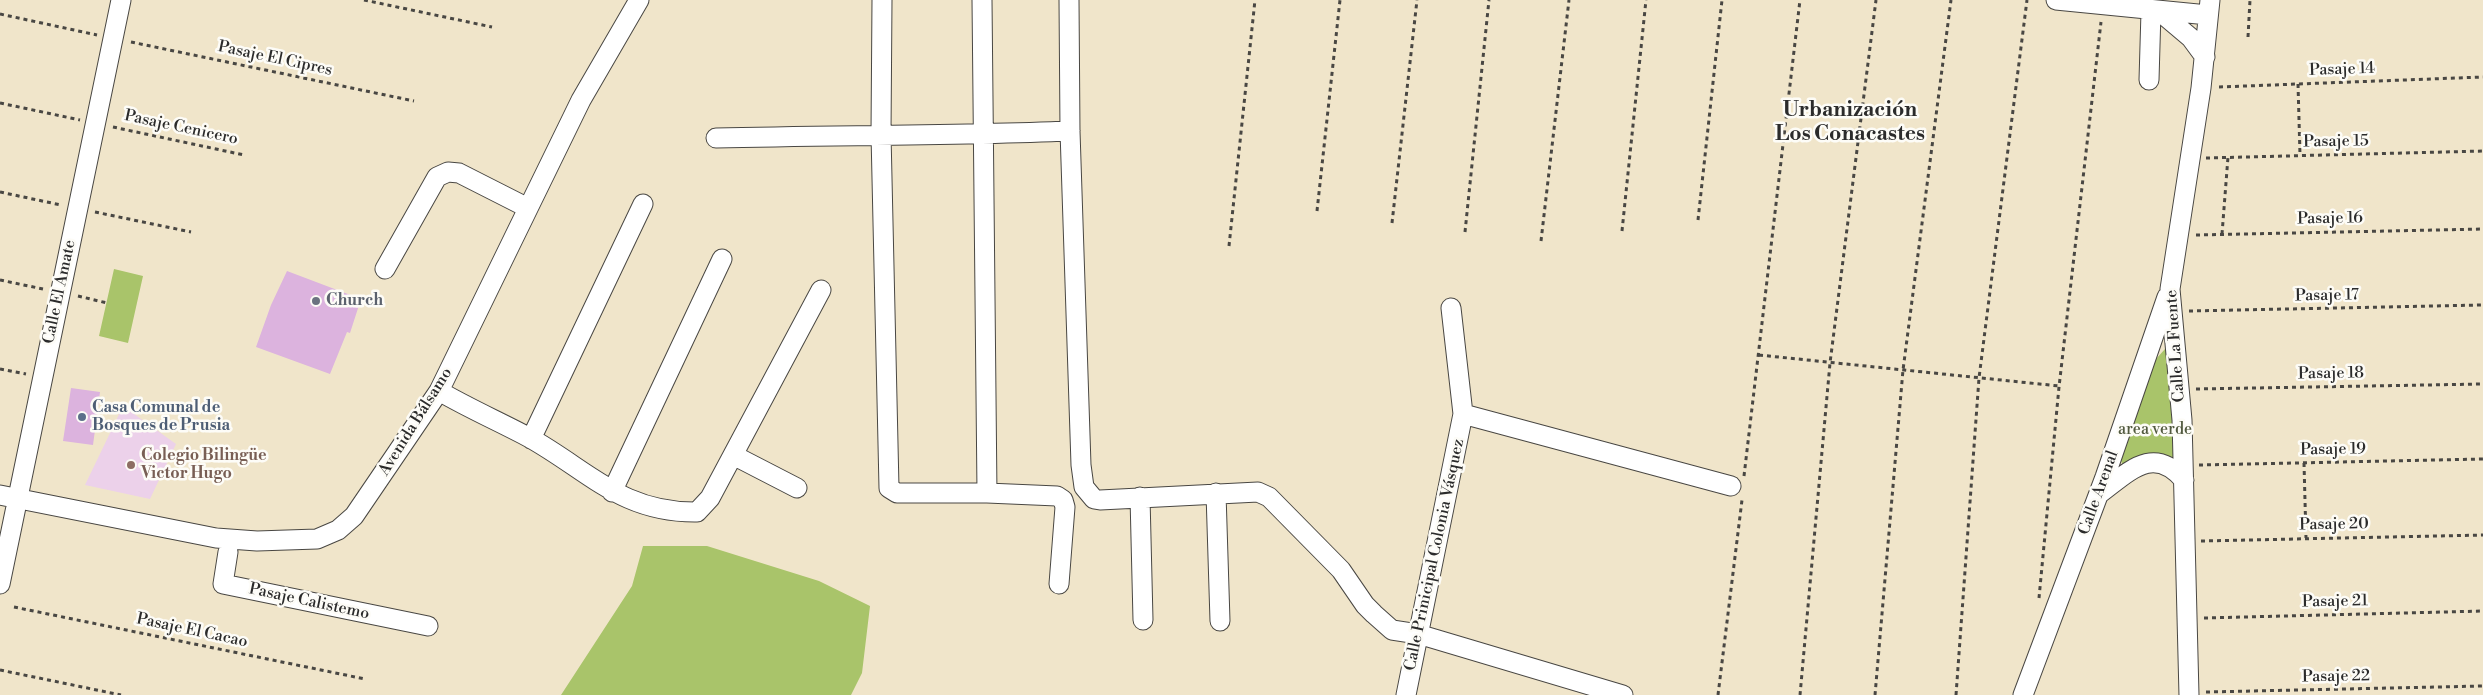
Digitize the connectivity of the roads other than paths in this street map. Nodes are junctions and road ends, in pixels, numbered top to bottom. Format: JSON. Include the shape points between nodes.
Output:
{"nodes":[{"id":1,"x":121,"y":0,"type":"edge"},
{"id":2,"x":639,"y":0,"type":"edge"},
{"id":3,"x":882,"y":0,"type":"edge"},
{"id":4,"x":982,"y":0,"type":"edge"},
{"id":5,"x":1069,"y":0,"type":"edge"},
{"id":6,"x":2056,"y":0,"type":"edge"},
{"id":7,"x":2128,"y":4,"type":"edge"},
{"id":8,"x":2209,"y":8,"type":"edge"},
{"id":9,"x":2155,"y":11,"type":"junction"},
{"id":10,"x":2205,"y":57,"type":"junction"},
{"id":11,"x":2149,"y":80,"type":"dead end"},
{"id":12,"x":1070,"y":131,"type":"junction"},
{"id":13,"x":881,"y":134,"type":"junction"},
{"id":14,"x":983,"y":134,"type":"junction"},
{"id":15,"x":716,"y":138,"type":"dead end"},
{"id":16,"x":643,"y":204,"type":"dead end"},
{"id":17,"x":528,"y":208,"type":"junction"},
{"id":18,"x":722,"y":259,"type":"dead end"},
{"id":19,"x":385,"y":269,"type":"dead end"},
{"id":20,"x":2170,"y":289,"type":"junction"},
{"id":21,"x":821,"y":290,"type":"dead end"},
{"id":22,"x":1451,"y":308,"type":"dead end"},
{"id":23,"x":438,"y":391,"type":"junction"},
{"id":24,"x":1463,"y":414,"type":"junction"},
{"id":25,"x":531,"y":439,"type":"junction"},
{"id":26,"x":733,"y":455,"type":"junction"},
{"id":27,"x":2183,"y":473,"type":"junction"},
{"id":28,"x":1739,"y":486,"type":"road end"},
{"id":29,"x":1084,"y":487,"type":"junction"},
{"id":30,"x":797,"y":488,"type":"dead end"},
{"id":31,"x":612,"y":492,"type":"junction"},
{"id":32,"x":987,"y":493,"type":"junction"},
{"id":33,"x":1216,"y":493,"type":"junction"},
{"id":34,"x":2099,"y":494,"type":"junction"},
{"id":35,"x":8,"y":497,"type":"edge"},
{"id":36,"x":1140,"y":498,"type":"junction"},
{"id":37,"x":1063,"y":500,"type":"junction"},
{"id":38,"x":228,"y":552,"type":"dead end"},
{"id":39,"x":0,"y":584,"type":"edge"},
{"id":40,"x":1059,"y":584,"type":"dead end"},
{"id":41,"x":1143,"y":620,"type":"dead end"},
{"id":42,"x":1220,"y":620,"type":"dead end"},
{"id":43,"x":428,"y":626,"type":"dead end"},
{"id":44,"x":1418,"y":634,"type":"junction"},
{"id":45,"x":2188,"y":694,"type":"edge"},
{"id":46,"x":1406,"y":695,"type":"edge"},
{"id":47,"x":1623,"y":695,"type":"edge"},
{"id":48,"x":2022,"y":695,"type":"edge"}],
"edges":[{"from":1,"to":35,"type":"street","name":"Calle El Amate"},
{"from":2,"to":17,"type":"street","name":"Avenida Bálsamo","via":[[581,100]]},
{"from":3,"to":13,"type":"street"},
{"from":4,"to":14,"type":"street"},
{"from":5,"to":12,"type":"street"},
{"from":6,"to":7,"type":"street"},
{"from":7,"to":9,"type":"street"},
{"from":8,"to":9,"type":"street"},
{"from":8,"to":10,"type":"street","name":"Calle La Fuente"},
{"from":9,"to":10,"type":"street","via":[[2191,38]]},
{"from":9,"to":11,"type":"street"},
{"from":10,"to":20,"type":"street","name":"Calle La Fuente"},
{"from":12,"to":14,"type":"street"},
{"from":12,"to":29,"type":"street"},
{"from":13,"to":14,"type":"street"},
{"from":13,"to":15,"type":"street"},
{"from":13,"to":32,"type":"street","via":[[889,488],[897,493]]},
{"from":14,"to":32,"type":"street"},
{"from":16,"to":25,"type":"street"},
{"from":17,"to":19,"type":"street","via":[[459,173],[448,172],[437,177]]},
{"from":17,"to":23,"type":"street","name":"Avenida Bálsamo"},
{"from":18,"to":31,"type":"street"},
{"from":20,"to":27,"type":"street","name":"Calle La Fuente"},
{"from":20,"to":34,"type":"street","name":"Calle Arenal"},
{"from":21,"to":26,"type":"street"},
{"from":22,"to":24,"type":"street","name":"Calle Prinicipal Colonia Vásquez"},
{"from":23,"to":25,"type":"street"},
{"from":23,"to":35,"type":"street","name":"Avenida Bálsamo","via":[[354,516],[338,530],[317,539],[288,542],[216,538]]},
{"from":24,"to":28,"type":"street"},
{"from":24,"to":44,"type":"street","name":"Calle Prinicipal Colonia Vásquez"},
{"from":25,"to":31,"type":"street"},
{"from":26,"to":30,"type":"street"},
{"from":26,"to":31,"type":"street","via":[[710,498],[697,512],[677,512],[632,501]]},
{"from":27,"to":34,"type":"street","via":[[2161,462],[2149,462]]},
{"from":27,"to":45,"type":"street","name":"Calle La Fuente"},
{"from":29,"to":36,"type":"street","via":[[1094,499]]},
{"from":29,"to":37,"type":"street"},
{"from":32,"to":37,"type":"street","via":[[1057,496]]},
{"from":33,"to":36,"type":"street"},
{"from":33,"to":42,"type":"street"},
{"from":33,"to":44,"type":"street","via":[[1258,492],[1269,497],[1341,570],[1374,614],[1392,630]]},
{"from":34,"to":48,"type":"street","name":"Calle Arenal"},
{"from":35,"to":39,"type":"street","name":"Calle El Amate"},
{"from":36,"to":41,"type":"street"},
{"from":37,"to":40,"type":"street"},
{"from":38,"to":43,"type":"street","name":"Pasaje Calistemo","via":[[223,584]]},
{"from":44,"to":46,"type":"street","name":"Calle Prinicipal Colonia Vásquez"},
{"from":44,"to":47,"type":"street"}]}
